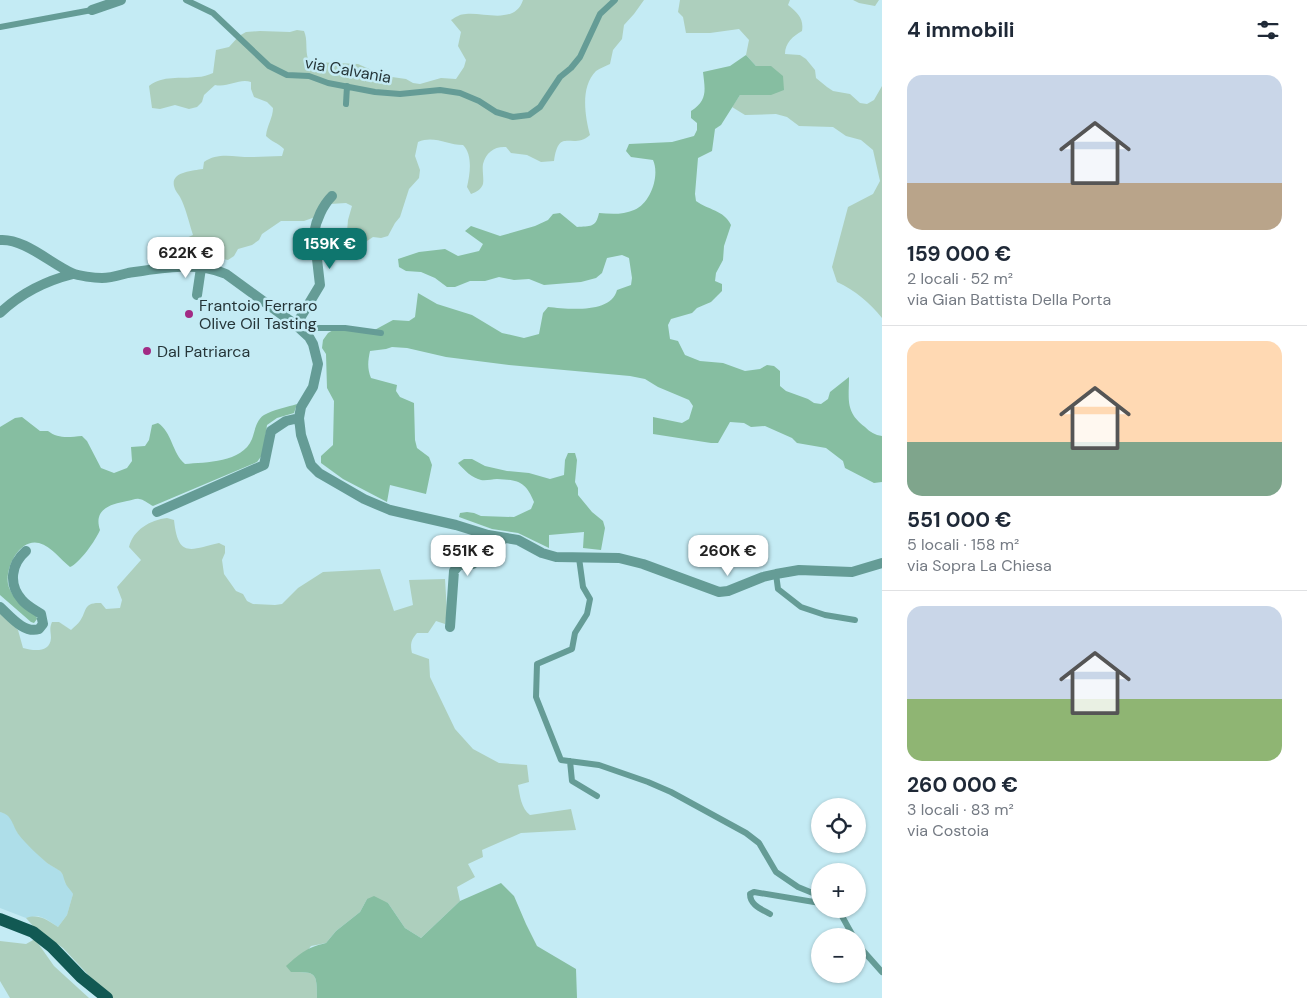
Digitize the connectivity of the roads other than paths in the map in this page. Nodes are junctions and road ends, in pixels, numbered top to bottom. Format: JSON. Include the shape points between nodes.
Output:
{"nodes":[{"id":1,"x":121,"y":0,"type":"edge"},
{"id":2,"x":186,"y":0,"type":"edge"},
{"id":3,"x":615,"y":0,"type":"edge"},
{"id":4,"x":92,"y":10,"type":"joint"},
{"id":5,"x":0,"y":27,"type":"edge"},
{"id":6,"x":347,"y":86,"type":"junction"},
{"id":7,"x":346,"y":104,"type":"dead end"},
{"id":8,"x":332,"y":196,"type":"dead end"},
{"id":9,"x":0,"y":240,"type":"edge"},
{"id":10,"x":201,"y":268,"type":"junction"},
{"id":11,"x":73,"y":274,"type":"junction"},
{"id":12,"x":197,"y":295,"type":"dead end"},
{"id":13,"x":0,"y":314,"type":"edge"},
{"id":14,"x":297,"y":326,"type":"junction"},
{"id":15,"x":381,"y":333,"type":"dead end"},
{"id":16,"x":299,"y":418,"type":"junction"},
{"id":17,"x":156,"y":512,"type":"dead end"},
{"id":18,"x":505,"y":538,"type":"junction"},
{"id":19,"x":26,"y":551,"type":"dead end"},
{"id":20,"x":580,"y":558,"type":"junction"},
{"id":21,"x":882,"y":563,"type":"edge"},
{"id":22,"x":776,"y":574,"type":"junction"},
{"id":23,"x":0,"y":607,"type":"edge"},
{"id":24,"x":855,"y":620,"type":"dead end"},
{"id":25,"x":450,"y":627,"type":"dead end"},
{"id":26,"x":570,"y":761,"type":"junction"},
{"id":27,"x":597,"y":796,"type":"dead end"},
{"id":28,"x":811,"y":892,"type":"edge"},
{"id":29,"x":811,"y":902,"type":"edge"},
{"id":30,"x":770,"y":914,"type":"dead end"},
{"id":31,"x":0,"y":919,"type":"edge"},
{"id":32,"x":866,"y":954,"type":"edge"},
{"id":33,"x":882,"y":972,"type":"edge"},
{"id":34,"x":107,"y":998,"type":"edge"}],
"edges":[{"from":1,"to":4,"type":"street"},
{"from":2,"to":6,"type":"lane","name":"via Calvania","via":[[213,13],[269,66],[287,75],[309,76]]},
{"from":3,"to":6,"type":"lane","name":"via Calvania","via":[[600,14],[580,57],[530,115],[513,117],[496,112],[460,93],[440,90],[400,94]]},
{"from":4,"to":5,"type":"lane"},
{"from":6,"to":7,"type":"lane"},
{"from":8,"to":14,"type":"street","via":[[314,233],[320,285]]},
{"from":9,"to":11,"type":"street","via":[[8,239]]},
{"from":10,"to":11,"type":"street","via":[[157,268],[102,278]]},
{"from":10,"to":12,"type":"street"},
{"from":10,"to":14,"type":"street","via":[[226,274]]},
{"from":11,"to":13,"type":"street","via":[[35,288],[13,301]]},
{"from":14,"to":15,"type":"lane"},
{"from":14,"to":16,"type":"street","via":[[313,344],[318,364],[313,387],[301,407]]},
{"from":16,"to":17,"type":"street","via":[[270,430],[264,464]]},
{"from":16,"to":18,"type":"street","via":[[301,435],[312,465],[335,483],[390,510]]},
{"from":18,"to":20,"type":"street","via":[[518,540],[556,557]]},
{"from":18,"to":25,"type":"street","via":[[480,555],[473,564],[459,565],[454,571]]},
{"from":19,"to":23,"type":"street","via":[[18,558],[13,572],[14,588],[22,601],[41,614],[42,624],[39,629],[29,630]]},
{"from":20,"to":22,"type":"street","via":[[620,558],[719,592]]},
{"from":20,"to":26,"type":"lane","via":[[583,587],[590,599],[587,614],[575,633],[572,649],[537,664],[536,696],[561,760]]},
{"from":21,"to":22,"type":"street","via":[[852,572],[799,570]]},
{"from":22,"to":24,"type":"lane","via":[[778,589],[801,607],[825,616]]},
{"from":26,"to":27,"type":"lane","via":[[572,781]]},
{"from":26,"to":28,"type":"lane","via":[[598,765],[648,782],[746,833],[759,843],[776,872]]},
{"from":29,"to":30,"type":"lane","via":[[750,894],[755,906]]},
{"from":31,"to":34,"type":"main road","via":[[33,932]]},
{"from":32,"to":33,"type":"lane"}]}
